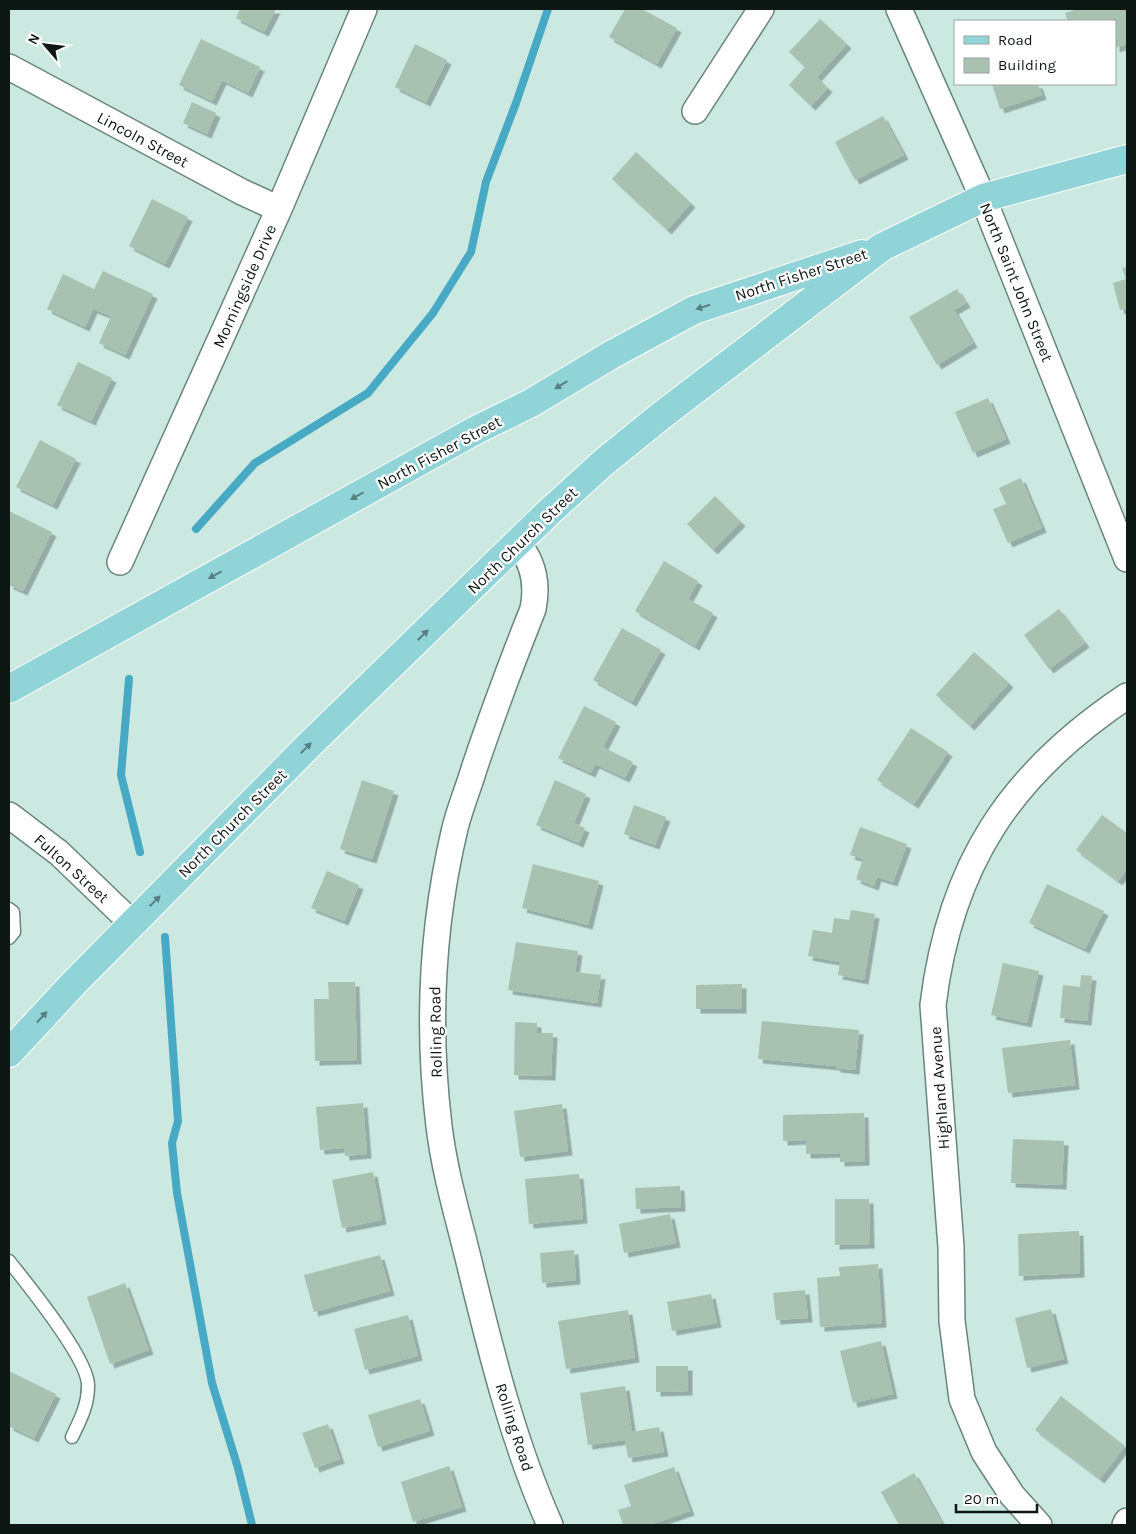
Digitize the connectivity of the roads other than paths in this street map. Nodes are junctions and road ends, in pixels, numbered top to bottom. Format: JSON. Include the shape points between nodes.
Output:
{"nodes":[{"id":1,"x":364,"y":9,"type":"edge"},
{"id":2,"x":761,"y":9,"type":"edge"},
{"id":3,"x":899,"y":9,"type":"edge"},
{"id":4,"x":9,"y":67,"type":"edge"},
{"id":5,"x":695,"y":111,"type":"dead end"},
{"id":6,"x":1127,"y":159,"type":"edge"},
{"id":7,"x":983,"y":198,"type":"junction"},
{"id":8,"x":279,"y":209,"type":"junction"},
{"id":9,"x":882,"y":247,"type":"junction"},
{"id":10,"x":517,"y":543,"type":"junction"},
{"id":11,"x":1127,"y":559,"type":"edge"},
{"id":12,"x":120,"y":562,"type":"dead end"},
{"id":13,"x":9,"y":689,"type":"edge"},
{"id":14,"x":1127,"y":696,"type":"edge"},
{"id":15,"x":12,"y":821,"type":"edge"},
{"id":16,"x":9,"y":909,"type":"edge"},
{"id":17,"x":133,"y":924,"type":"junction"},
{"id":18,"x":9,"y":938,"type":"edge"},
{"id":19,"x":9,"y":1053,"type":"edge"},
{"id":20,"x":9,"y":1261,"type":"edge"},
{"id":21,"x":72,"y":1437,"type":"dead end"},
{"id":22,"x":1127,"y":1521,"type":"edge"},
{"id":23,"x":550,"y":1525,"type":"edge"},
{"id":24,"x":1039,"y":1525,"type":"edge"},
{"id":25,"x":1125,"y":1525,"type":"edge"}],
"edges":[{"from":1,"to":8,"type":"street","name":"Morningside Drive"},
{"from":2,"to":5,"type":"street"},
{"from":3,"to":7,"type":"street","name":"North Saint John Street"},
{"from":4,"to":8,"type":"street","name":"Lincoln Street"},
{"from":6,"to":7,"type":"main road","name":"North Church Street"},
{"from":7,"to":9,"type":"main road","name":"North Church Street"},
{"from":7,"to":11,"type":"street","name":"North Saint John Street"},
{"from":8,"to":12,"type":"street","name":"Morningside Drive"},
{"from":9,"to":10,"type":"main road","name":"North Church Street","via":[[662,414],[604,462]]},
{"from":9,"to":13,"type":"main road","name":"North Fisher Street","one_way":true,"via":[[694,310]]},
{"from":17,"to":10,"type":"main road","name":"North Church Street","one_way":true,"via":[[309,745]]},
{"from":10,"to":23,"type":"street","name":"Rolling Road","via":[[533,569],[536,593],[455,826],[437,932],[432,1016],[439,1128],[455,1212],[520,1448]]},
{"from":14,"to":24,"type":"street","name":"Highland Avenue","via":[[1057,749],[1018,791],[984,839],[966,874],[946,928],[933,1005],[951,1247],[952,1321],[962,1399],[984,1452],[1012,1495]]},
{"from":15,"to":17,"type":"street","name":"Fulton Street","via":[[59,853]]},
{"from":16,"to":18,"type":"lane","via":[[13,912],[14,932]]},
{"from":19,"to":17,"type":"main road","name":"North Church Street","one_way":true},
{"from":20,"to":21,"type":"lane","via":[[47,1308],[79,1360],[89,1384],[86,1409]]},
{"from":22,"to":25,"type":"street"}]}
